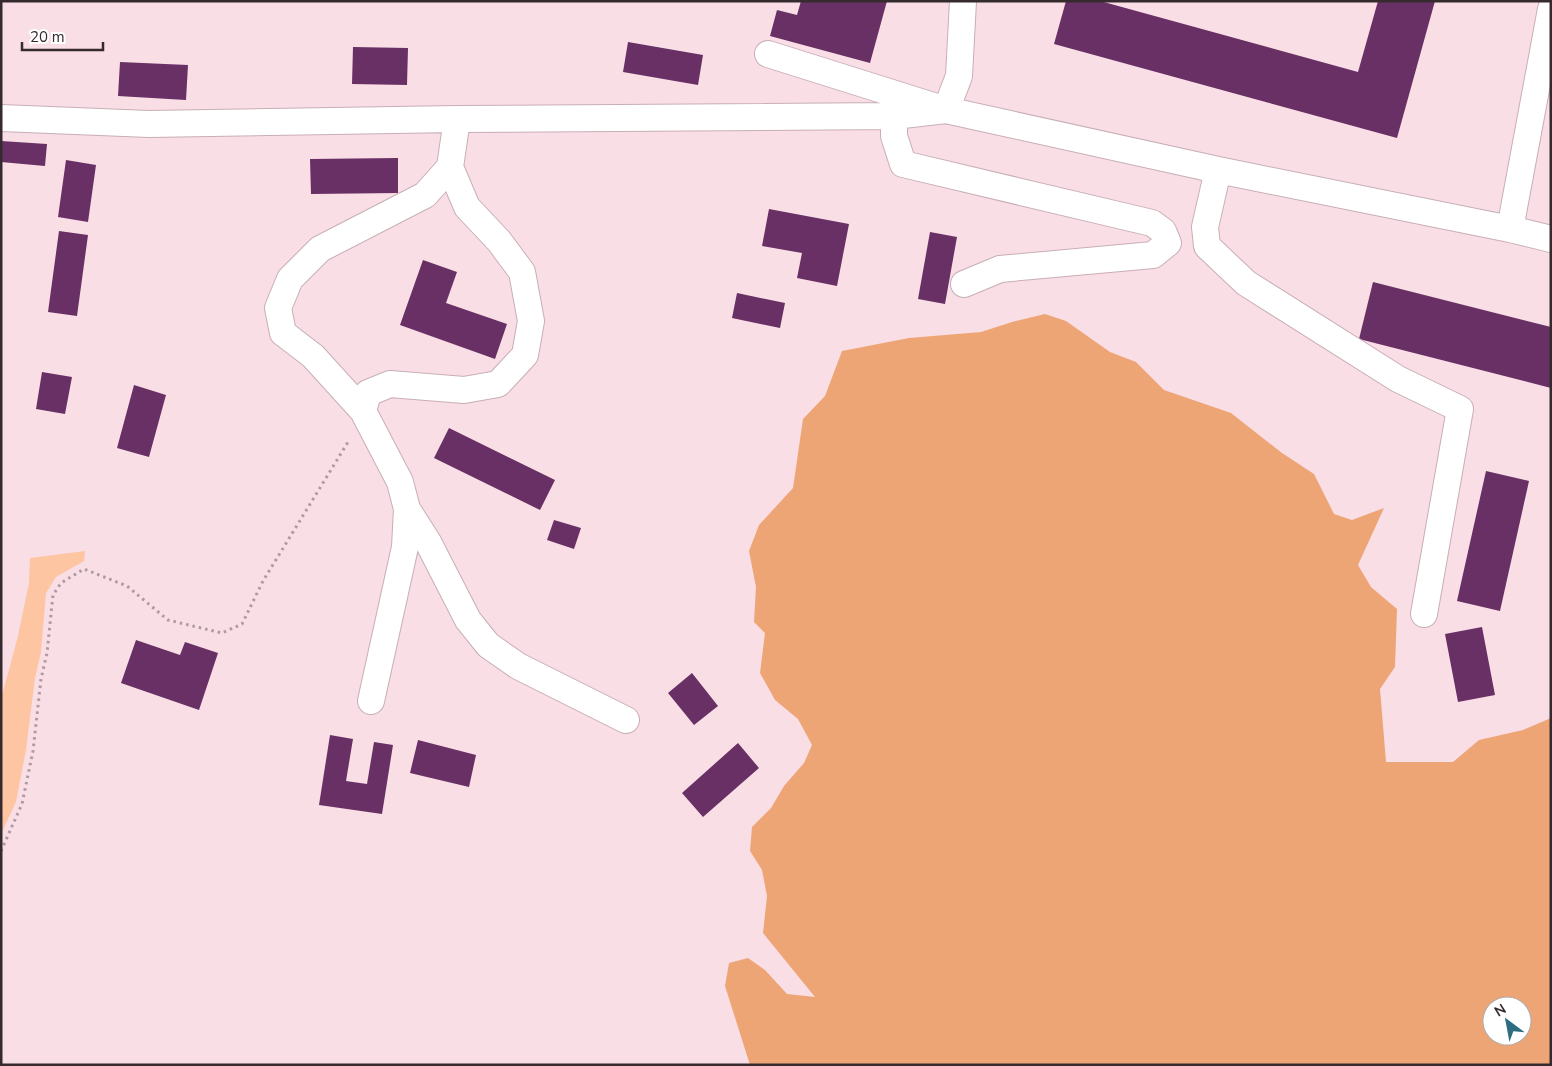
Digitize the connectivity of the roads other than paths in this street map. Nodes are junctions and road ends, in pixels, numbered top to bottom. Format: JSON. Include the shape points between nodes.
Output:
{"nodes":[{"id":1,"x":963,"y":1,"type":"edge"},
{"id":2,"x":1551,"y":9,"type":"edge"},
{"id":3,"x":768,"y":54,"type":"dead end"},
{"id":4,"x":946,"y":110,"type":"junction"},
{"id":5,"x":894,"y":116,"type":"junction"},
{"id":6,"x":1,"y":118,"type":"edge"},
{"id":7,"x":457,"y":119,"type":"junction"},
{"id":8,"x":450,"y":167,"type":"junction"},
{"id":9,"x":1218,"y":170,"type":"junction"},
{"id":10,"x":1510,"y":228,"type":"junction"},
{"id":11,"x":1551,"y":239,"type":"edge"},
{"id":12,"x":964,"y":284,"type":"dead end"},
{"id":13,"x":363,"y":411,"type":"junction"},
{"id":14,"x":407,"y":509,"type":"junction"},
{"id":15,"x":1424,"y":614,"type":"dead end"},
{"id":16,"x":371,"y":701,"type":"dead end"},
{"id":17,"x":626,"y":720,"type":"dead end"}],
"edges":[{"from":1,"to":4,"type":"street","via":[[958,76]]},
{"from":2,"to":10,"type":"street"},
{"from":3,"to":4,"type":"street"},
{"from":4,"to":5,"type":"street"},
{"from":4,"to":9,"type":"street"},
{"from":5,"to":7,"type":"street"},
{"from":5,"to":12,"type":"street","via":[[894,136],[903,164],[1152,223],[1163,231],[1168,243],[1153,255],[1000,269]]},
{"from":6,"to":7,"type":"street","via":[[149,124]]},
{"from":7,"to":8,"type":"street"},
{"from":8,"to":13,"type":"street","via":[[426,195],[320,249],[290,279],[278,308],[283,333],[312,356]]},
{"from":8,"to":13,"type":"street","via":[[467,207],[522,272],[531,321],[525,355],[498,384],[464,390],[390,384],[368,393]]},
{"from":9,"to":10,"type":"street"},
{"from":9,"to":15,"type":"street","via":[[1205,227],[1207,246],[1246,283],[1398,379],[1460,409]]},
{"from":10,"to":11,"type":"street"},
{"from":13,"to":14,"type":"street","via":[[400,482]]},
{"from":14,"to":16,"type":"street","via":[[405,547]]},
{"from":14,"to":17,"type":"street","via":[[428,542],[468,620],[488,645],[518,666]]}]}
